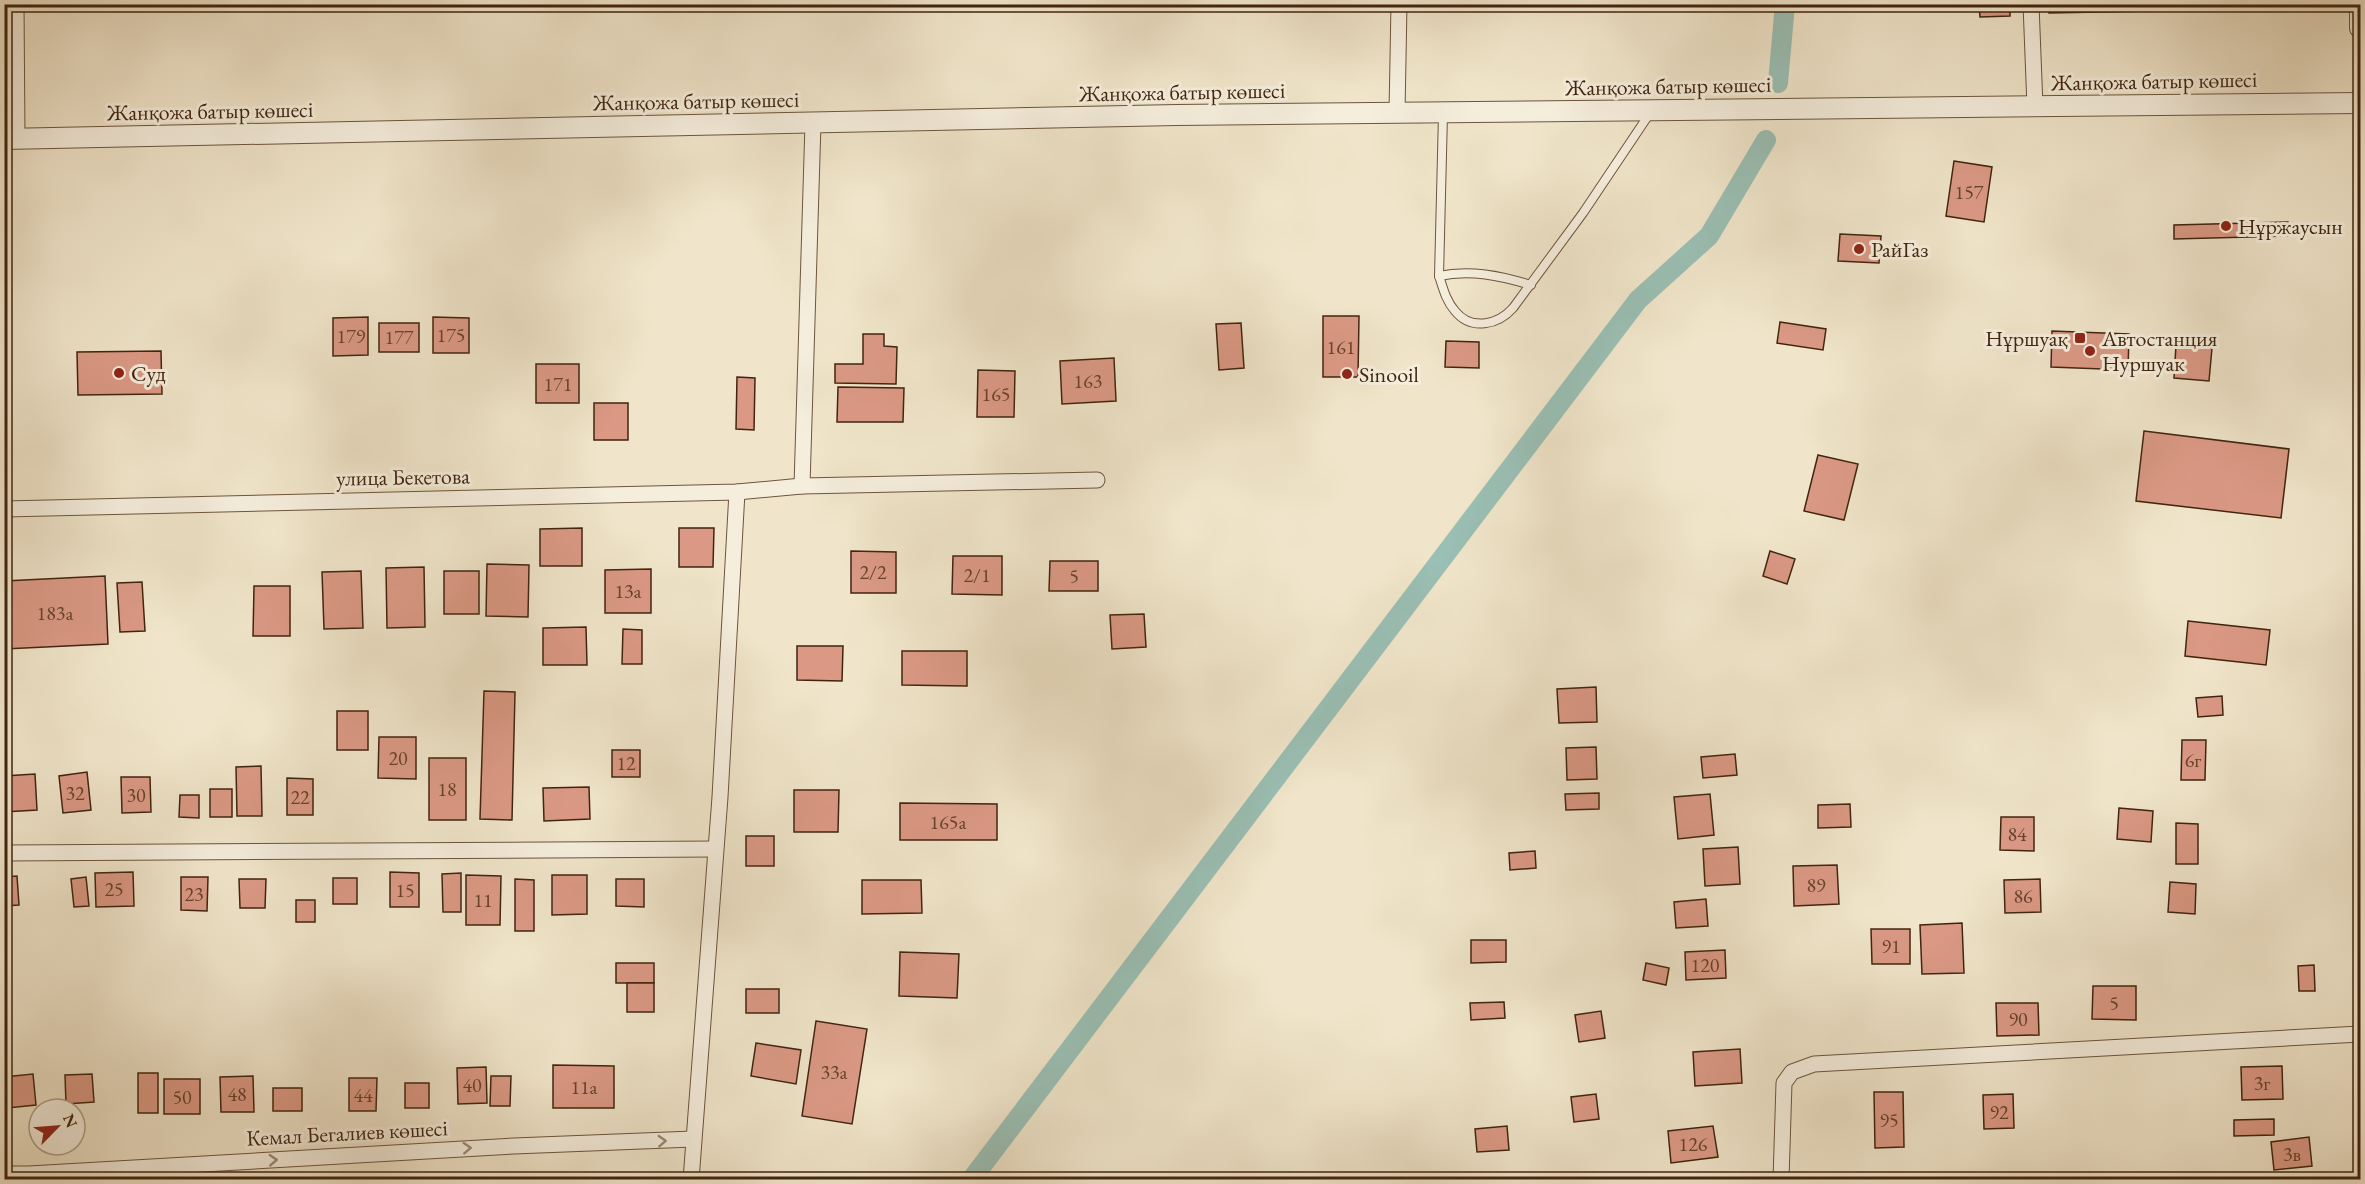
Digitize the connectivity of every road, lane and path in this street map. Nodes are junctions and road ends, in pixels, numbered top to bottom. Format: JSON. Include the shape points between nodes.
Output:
{"nodes":[{"id":1,"x":16,"y":4,"type":"edge"},
{"id":2,"x":1399,"y":4,"type":"edge"},
{"id":3,"x":2031,"y":4,"type":"edge"},
{"id":4,"x":2360,"y":4,"type":"edge"},
{"id":5,"x":2361,"y":28,"type":"edge"},
{"id":6,"x":2361,"y":103,"type":"edge"},
{"id":7,"x":2035,"y":106,"type":"junction"},
{"id":8,"x":1652,"y":110,"type":"junction"},
{"id":9,"x":1443,"y":112,"type":"junction"},
{"id":10,"x":1397,"y":113,"type":"junction"},
{"id":11,"x":813,"y":123,"type":"junction"},
{"id":12,"x":11,"y":139,"type":"edge"},
{"id":13,"x":1439,"y":276,"type":"junction"},
{"id":14,"x":1531,"y":285,"type":"junction"},
{"id":15,"x":1097,"y":480,"type":"dead end"},
{"id":16,"x":802,"y":486,"type":"junction"},
{"id":17,"x":737,"y":492,"type":"junction"},
{"id":18,"x":4,"y":509,"type":"edge"},
{"id":19,"x":716,"y":849,"type":"junction"},
{"id":20,"x":4,"y":853,"type":"edge"},
{"id":21,"x":2361,"y":1034,"type":"edge"},
{"id":22,"x":693,"y":1139,"type":"junction"},
{"id":23,"x":4,"y":1174,"type":"edge"},
{"id":24,"x":691,"y":1179,"type":"edge"},
{"id":25,"x":1781,"y":1179,"type":"edge"}],
"edges":[{"from":1,"to":12,"type":"street"},
{"from":2,"to":10,"type":"street"},
{"from":3,"to":7,"type":"street"},
{"from":4,"to":5,"type":"street"},
{"from":6,"to":7,"type":"street","name":"Жанқожа батыр көшесі"},
{"from":7,"to":8,"type":"street","name":"Жанқожа батыр көшесі"},
{"from":8,"to":9,"type":"street","name":"Жанқожа батыр көшесі"},
{"from":8,"to":14,"type":"lane"},
{"from":9,"to":10,"type":"street","name":"Жанқожа батыр көшесі"},
{"from":9,"to":13,"type":"lane"},
{"from":10,"to":11,"type":"street","name":"Жанқожа батыр көшесі"},
{"from":11,"to":12,"type":"street","name":"Жанқожа батыр көшесі"},
{"from":11,"to":16,"type":"street"},
{"from":13,"to":14,"type":"lane","via":[[1476,273]]},
{"from":13,"to":14,"type":"lane","via":[[1456,313],[1471,323],[1490,324],[1504,318]]},
{"from":15,"to":16,"type":"street","name":"улица Бекетова"},
{"from":16,"to":17,"type":"street","name":"улица Бекетова"},
{"from":17,"to":18,"type":"street","name":"улица Бекетова"},
{"from":17,"to":19,"type":"street"},
{"from":19,"to":20,"type":"street"},
{"from":19,"to":22,"type":"street"},
{"from":21,"to":25,"type":"street","via":[[1814,1064],[1792,1072],[1784,1083]]},
{"from":23,"to":22,"type":"street","name":"Кемал Бегалиев көшесі","one_way":true},
{"from":22,"to":24,"type":"street"}]}
